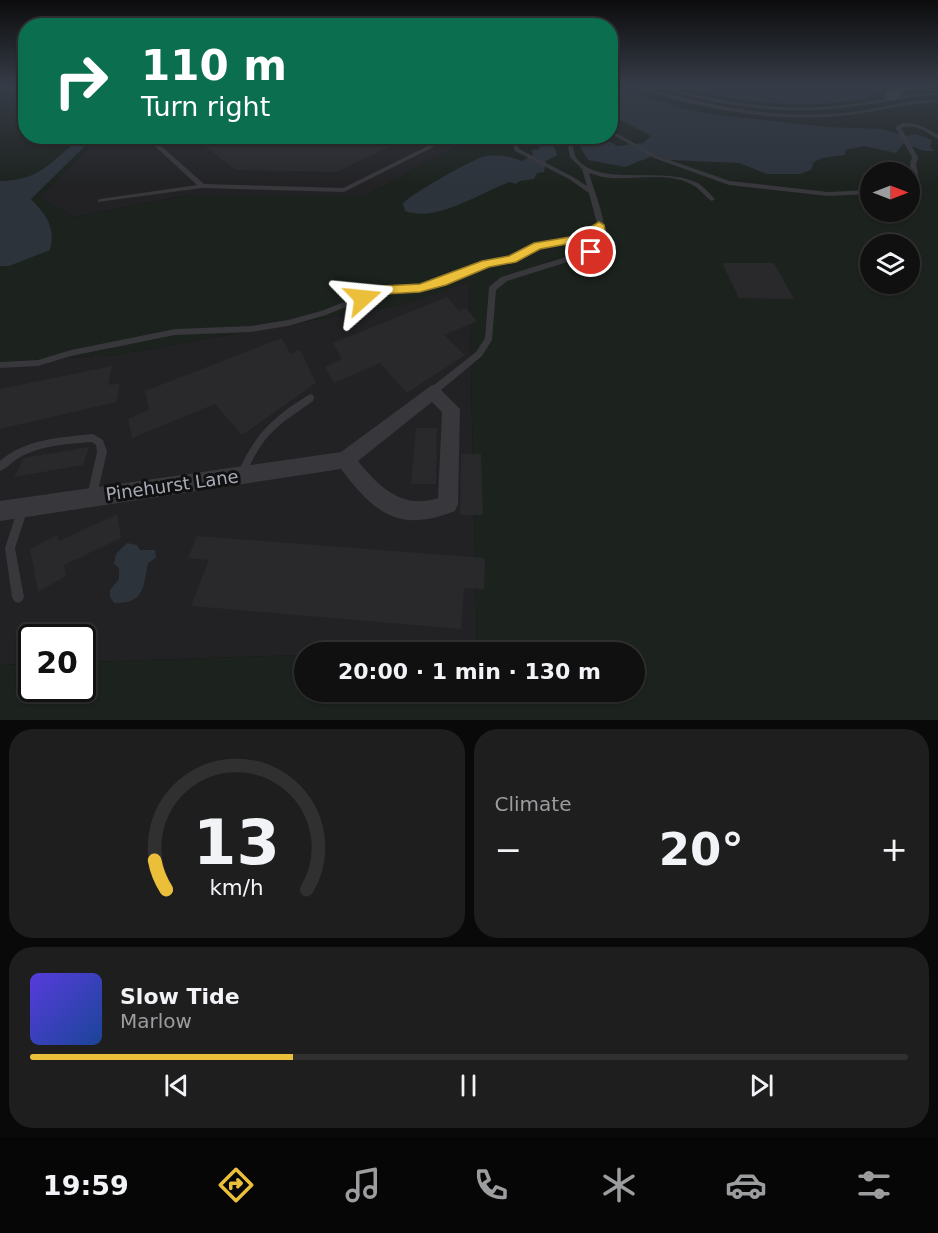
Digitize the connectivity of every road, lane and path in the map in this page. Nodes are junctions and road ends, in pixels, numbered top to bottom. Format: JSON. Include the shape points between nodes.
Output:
{"nodes":[{"id":1,"x":618,"y":136,"type":"edge"},
{"id":2,"x":938,"y":137,"type":"edge"},
{"id":3,"x":155,"y":144,"type":"edge"},
{"id":4,"x":437,"y":144,"type":"edge"},
{"id":5,"x":515,"y":144,"type":"edge"},
{"id":6,"x":569,"y":144,"type":"edge"},
{"id":7,"x":914,"y":162,"type":"edge"},
{"id":8,"x":585,"y":169,"type":"junction"},
{"id":9,"x":202,"y":186,"type":"junction"},
{"id":10,"x":590,"y":191,"type":"junction"},
{"id":11,"x":860,"y":192,"type":"edge"},
{"id":12,"x":712,"y":199,"type":"dead end"},
{"id":13,"x":100,"y":201,"type":"dead end"},
{"id":14,"x":599,"y":225,"type":"junction"},
{"id":15,"x":0,"y":365,"type":"edge"},
{"id":16,"x":432,"y":392,"type":"junction"},
{"id":17,"x":310,"y":398,"type":"dead end"},
{"id":18,"x":345,"y":460,"type":"junction"},
{"id":19,"x":0,"y":467,"type":"edge"},
{"id":20,"x":241,"y":475,"type":"junction"},
{"id":21,"x":92,"y":497,"type":"junction"},
{"id":22,"x":23,"y":507,"type":"junction"},
{"id":23,"x":0,"y":511,"type":"edge"},
{"id":24,"x":18,"y":597,"type":"dead end"}],
"edges":[{"from":1,"to":11,"type":"lane","via":[[656,157],[729,183],[828,194]]},
{"from":2,"to":7,"type":"lane","via":[[915,126],[898,127],[911,148]]},
{"from":3,"to":9,"type":"lane"},
{"from":4,"to":9,"type":"lane","via":[[344,190]]},
{"from":5,"to":10,"type":"lane","via":[[528,156]]},
{"from":6,"to":8,"type":"lane","via":[[572,158]]},
{"from":8,"to":10,"type":"lane"},
{"from":8,"to":12,"type":"lane","via":[[610,175],[686,178],[703,187]]},
{"from":9,"to":13,"type":"lane"},
{"from":10,"to":14,"type":"lane"},
{"from":14,"to":15,"type":"lane","via":[[570,242],[538,246],[512,259],[486,264],[420,288],[382,290],[323,314],[288,323],[251,329],[175,332],[38,363]]},
{"from":14,"to":16,"type":"lane","via":[[601,236],[591,252],[504,279],[492,289],[489,338],[479,354]]},
{"from":16,"to":18,"type":"street","name":"Pinehurst Lane"},
{"from":16,"to":18,"type":"street","via":[[451,409],[448,504],[422,513],[392,507],[364,484]]},
{"from":17,"to":20,"type":"lane","via":[[262,435]]},
{"from":18,"to":20,"type":"street","name":"Pinehurst Lane"},
{"from":19,"to":21,"type":"lane","via":[[22,451],[93,438],[100,443],[102,452]]},
{"from":20,"to":21,"type":"street","name":"Pinehurst Lane"},
{"from":21,"to":22,"type":"street","name":"Pinehurst Lane"},
{"from":22,"to":23,"type":"street","name":"Pinehurst Lane"},
{"from":22,"to":24,"type":"lane","via":[[10,548]]}]}
